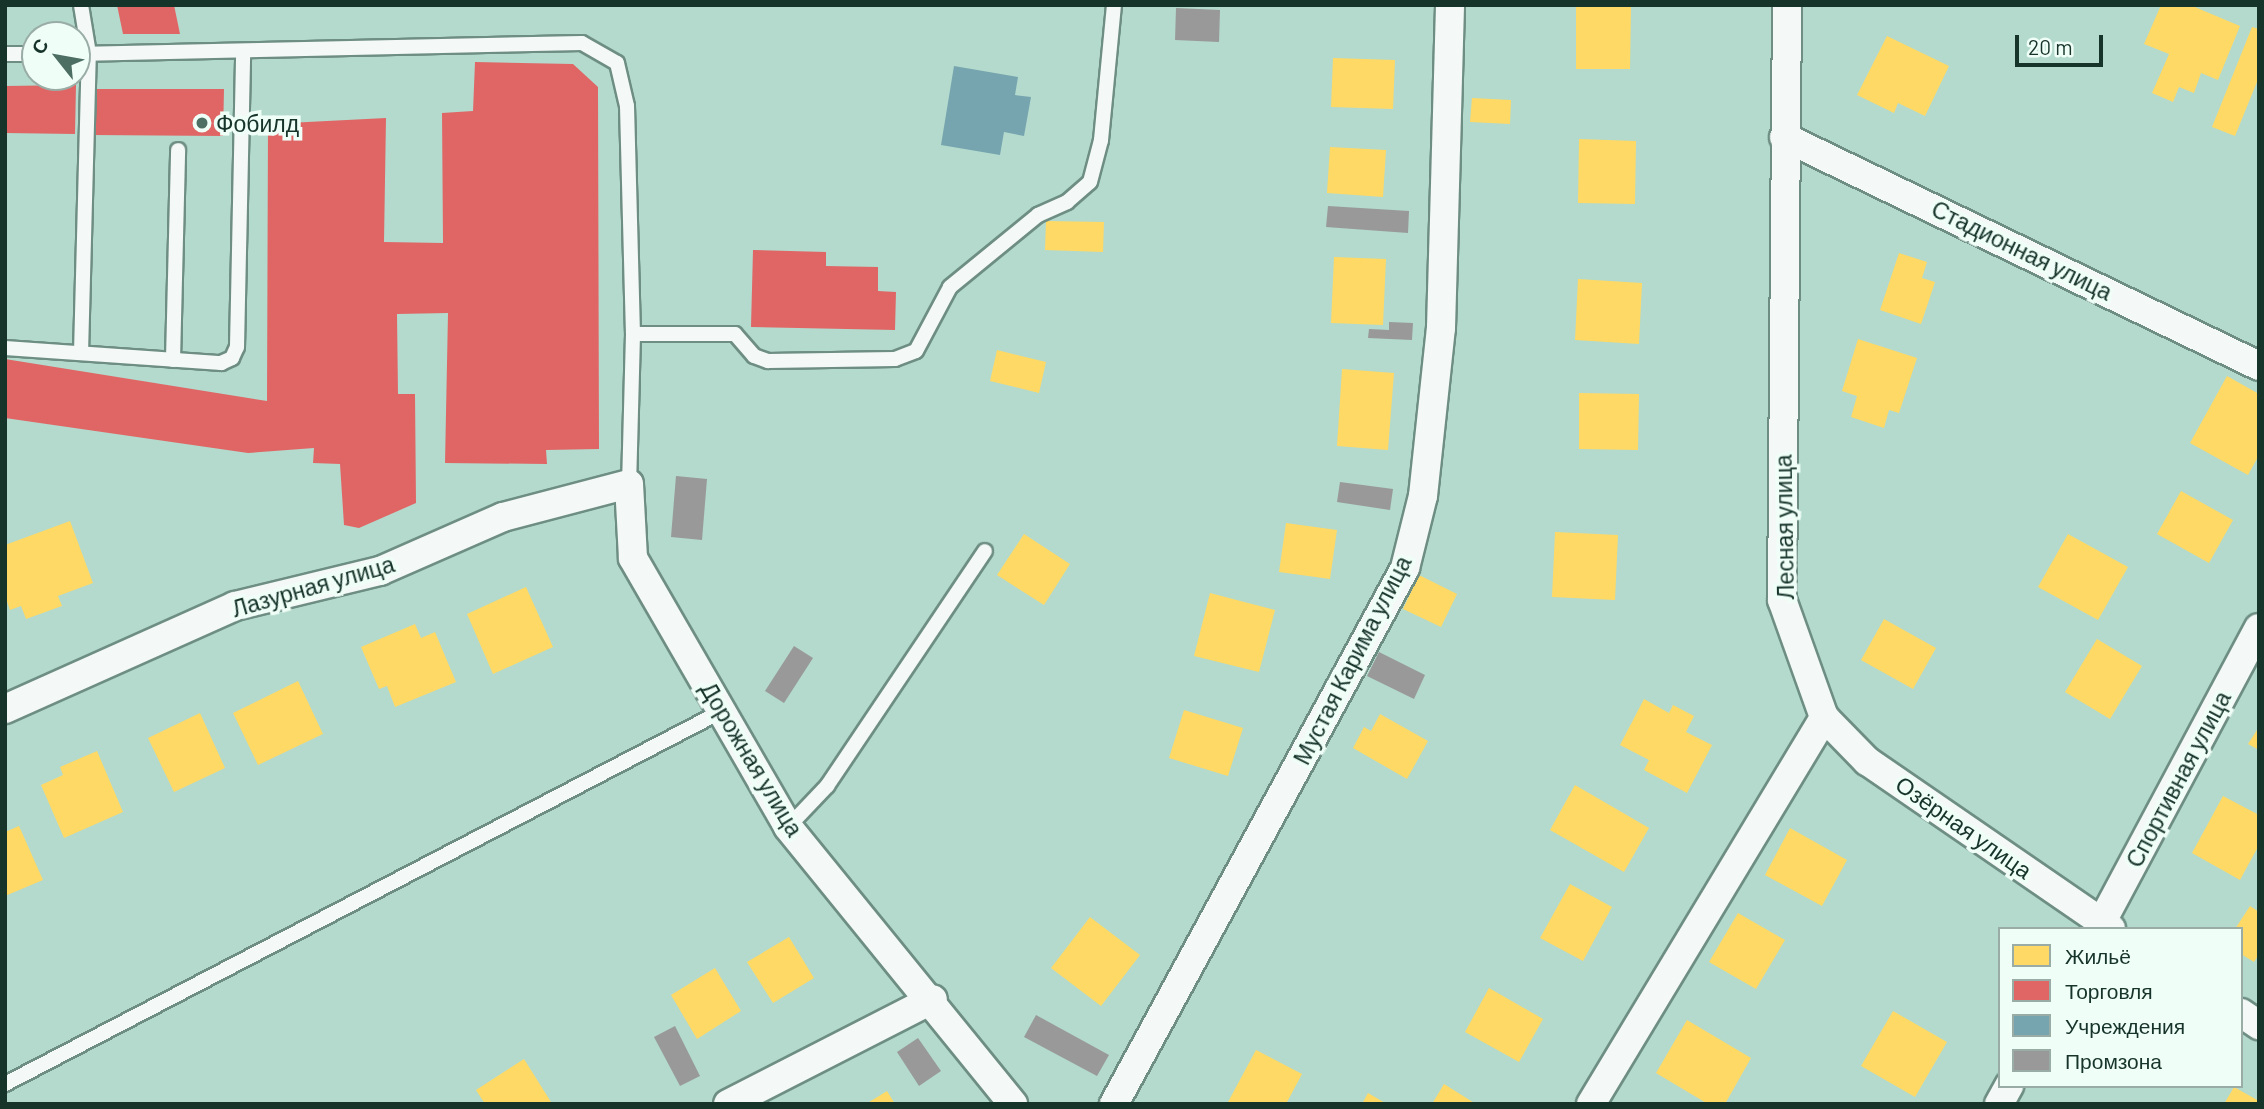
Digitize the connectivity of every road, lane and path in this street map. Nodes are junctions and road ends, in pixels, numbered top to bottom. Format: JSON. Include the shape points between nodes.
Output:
{"nodes":[{"id":1,"x":1114,"y":5,"type":"edge"},
{"id":2,"x":1450,"y":5,"type":"edge"},
{"id":3,"x":1787,"y":5,"type":"edge"},
{"id":4,"x":243,"y":51,"type":"junction"},
{"id":5,"x":91,"y":54,"type":"edge"},
{"id":6,"x":83,"y":91,"type":"edge"},
{"id":7,"x":1784,"y":137,"type":"junction"},
{"id":8,"x":178,"y":150,"type":"dead end"},
{"id":9,"x":633,"y":334,"type":"junction"},
{"id":10,"x":5,"y":348,"type":"edge"},
{"id":11,"x":81,"y":353,"type":"junction"},
{"id":12,"x":173,"y":360,"type":"junction"},
{"id":13,"x":2259,"y":366,"type":"edge"},
{"id":14,"x":629,"y":484,"type":"junction"},
{"id":15,"x":985,"y":551,"type":"dead end"},
{"id":16,"x":2259,"y":628,"type":"edge"},
{"id":17,"x":5,"y":709,"type":"edge"},
{"id":18,"x":722,"y":711,"type":"junction"},
{"id":19,"x":1824,"y":717,"type":"junction"},
{"id":20,"x":789,"y":827,"type":"junction"},
{"id":21,"x":2104,"y":927,"type":"edge"},
{"id":22,"x":933,"y":999,"type":"junction"},
{"id":23,"x":2243,"y":1014,"type":"edge"},
{"id":24,"x":2259,"y":1025,"type":"edge"},
{"id":25,"x":5,"y":1084,"type":"edge"},
{"id":26,"x":2008,"y":1088,"type":"edge"},
{"id":27,"x":728,"y":1104,"type":"edge"},
{"id":28,"x":1013,"y":1104,"type":"edge"},
{"id":29,"x":1114,"y":1104,"type":"edge"},
{"id":30,"x":1591,"y":1104,"type":"edge"},
{"id":31,"x":1999,"y":1104,"type":"edge"}],
"edges":[{"from":1,"to":9,"type":"lane","via":[[1101,141],[1090,182],[1068,202],[1038,215],[950,287],[916,351],[895,359],[768,360],[754,356],[735,334]]},
{"from":2,"to":29,"type":"street","name":"Мустая Карима улица","via":[[1441,328],[1423,496],[1405,568]]},
{"from":3,"to":7,"type":"street","name":"Лесная улица"},
{"from":4,"to":5,"type":"lane"},
{"from":4,"to":9,"type":"lane","via":[[582,43],[617,63],[627,106]]},
{"from":4,"to":12,"type":"lane","via":[[237,347],[232,358],[222,363]]},
{"from":6,"to":11,"type":"lane"},
{"from":7,"to":13,"type":"street","name":"Стадионная улица"},
{"from":7,"to":19,"type":"street","name":"Лесная улица","via":[[1782,600]]},
{"from":8,"to":12,"type":"lane"},
{"from":9,"to":14,"type":"lane"},
{"from":10,"to":11,"type":"lane"},
{"from":11,"to":12,"type":"lane"},
{"from":14,"to":17,"type":"street","name":"Лазурная улица","via":[[503,517],[380,571],[235,606]]},
{"from":14,"to":18,"type":"street","name":"Дорожная улица","via":[[634,558]]},
{"from":15,"to":20,"type":"lane","via":[[827,786]]},
{"from":16,"to":21,"type":"street","name":"Спортивная улица"},
{"from":18,"to":20,"type":"street","name":"Дорожная улица"},
{"from":18,"to":25,"type":"lane"},
{"from":19,"to":21,"type":"street","name":"Озёрная улица","via":[[1867,761]]},
{"from":19,"to":30,"type":"street"},
{"from":20,"to":22,"type":"street","name":"Дорожная улица"},
{"from":22,"to":27,"type":"street"},
{"from":22,"to":28,"type":"street","name":"Дорожная улица"},
{"from":23,"to":24,"type":"street"},
{"from":26,"to":31,"type":"street"}]}
